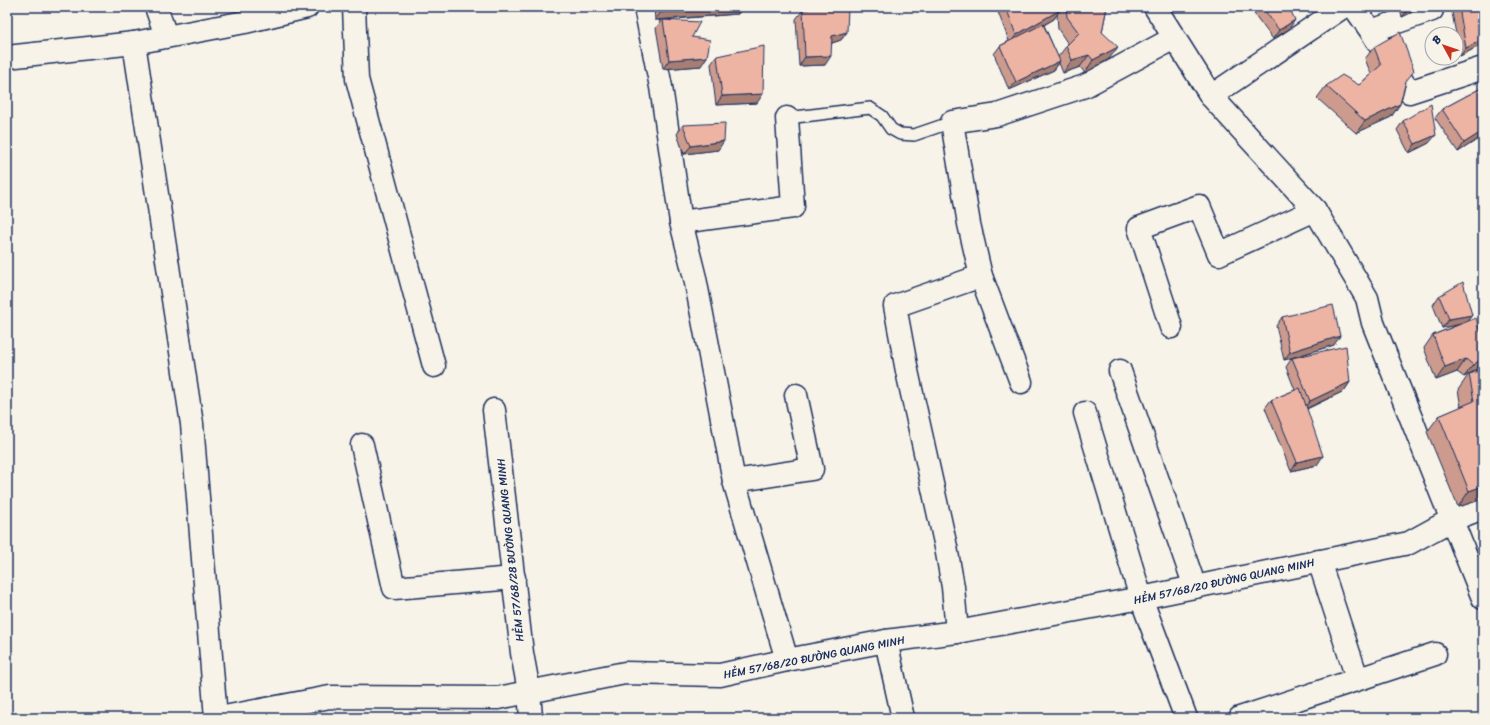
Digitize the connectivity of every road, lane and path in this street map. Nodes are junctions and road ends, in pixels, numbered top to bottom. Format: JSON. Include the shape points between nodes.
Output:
{"nodes":[{"id":1,"x":156,"y":7,"type":"edge"},
{"id":2,"x":307,"y":7,"type":"edge"},
{"id":3,"x":354,"y":7,"type":"edge"},
{"id":4,"x":645,"y":7,"type":"edge"},
{"id":5,"x":1155,"y":7,"type":"edge"},
{"id":6,"x":1343,"y":7,"type":"edge"},
{"id":7,"x":1354,"y":7,"type":"edge"},
{"id":8,"x":1430,"y":7,"type":"edge"},
{"id":9,"x":1371,"y":31,"type":"junction"},
{"id":10,"x":166,"y":36,"type":"junction"},
{"id":11,"x":1174,"y":38,"type":"junction"},
{"id":12,"x":134,"y":43,"type":"junction"},
{"id":13,"x":7,"y":57,"type":"edge"},
{"id":14,"x":1483,"y":68,"type":"edge"},
{"id":15,"x":1211,"y":96,"type":"junction"},
{"id":16,"x":787,"y":118,"type":"joint"},
{"id":17,"x":952,"y":122,"type":"junction"},
{"id":18,"x":1315,"y":210,"type":"junction"},
{"id":19,"x":681,"y":222,"type":"junction"},
{"id":20,"x":981,"y":276,"type":"junction"},
{"id":21,"x":1171,"y":327,"type":"dead end"},
{"id":22,"x":434,"y":366,"type":"dead end"},
{"id":23,"x":1120,"y":371,"type":"dead end"},
{"id":24,"x":1021,"y":382,"type":"dead end"},
{"id":25,"x":796,"y":395,"type":"dead end"},
{"id":26,"x":494,"y":410,"type":"dead end"},
{"id":27,"x":1085,"y":413,"type":"dead end"},
{"id":28,"x":362,"y":445,"type":"dead end"},
{"id":29,"x":734,"y":481,"type":"junction"},
{"id":30,"x":1483,"y":508,"type":"edge"},
{"id":31,"x":1451,"y":520,"type":"junction"},
{"id":32,"x":1319,"y":561,"type":"junction"},
{"id":33,"x":514,"y":578,"type":"junction"},
{"id":34,"x":1195,"y":587,"type":"junction"},
{"id":35,"x":1141,"y":598,"type":"junction"},
{"id":36,"x":1483,"y":598,"type":"edge"},
{"id":37,"x":957,"y":632,"type":"junction"},
{"id":38,"x":886,"y":642,"type":"junction"},
{"id":39,"x":1434,"y":654,"type":"dead end"},
{"id":40,"x":786,"y":660,"type":"junction"},
{"id":41,"x":1357,"y":678,"type":"junction"},
{"id":42,"x":529,"y":691,"type":"junction"},
{"id":43,"x":216,"y":718,"type":"edge"},
{"id":44,"x":219,"y":718,"type":"edge"},
{"id":45,"x":531,"y":718,"type":"edge"},
{"id":46,"x":903,"y":718,"type":"edge"},
{"id":47,"x":1186,"y":718,"type":"edge"},
{"id":48,"x":1240,"y":718,"type":"edge"}],
"edges":[{"from":1,"to":10,"type":"street"},
{"from":2,"to":10,"type":"street","via":[[244,22]]},
{"from":3,"to":22,"type":"street","via":[[357,79]]},
{"from":4,"to":19,"type":"street","via":[[662,87]]},
{"from":5,"to":11,"type":"street"},
{"from":6,"to":15,"type":"street"},
{"from":7,"to":9,"type":"street"},
{"from":8,"to":9,"type":"street","via":[[1432,10]]},
{"from":9,"to":14,"type":"street","via":[[1409,92]]},
{"from":10,"to":12,"type":"street"},
{"from":11,"to":15,"type":"street"},
{"from":11,"to":17,"type":"street","via":[[1085,86],[997,115]]},
{"from":12,"to":13,"type":"street"},
{"from":12,"to":43,"type":"street","via":[[192,424]]},
{"from":15,"to":18,"type":"street"},
{"from":16,"to":17,"type":"lane","via":[[870,108],[882,116],[891,129],[900,134],[914,135]]},
{"from":16,"to":19,"type":"street","via":[[793,207]]},
{"from":17,"to":20,"type":"street","via":[[969,224]]},
{"from":18,"to":21,"type":"street","via":[[1219,254],[1199,206],[1139,228]]},
{"from":18,"to":31,"type":"street","via":[[1367,298],[1373,323]]},
{"from":19,"to":29,"type":"street","via":[[695,278]]},
{"from":20,"to":24,"type":"street"},
{"from":20,"to":37,"type":"street","via":[[896,306],[906,371],[946,547]]},
{"from":23,"to":34,"type":"street"},
{"from":25,"to":29,"type":"street","via":[[812,469]]},
{"from":26,"to":33,"type":"street","name":"HẺM 57/68/28 ĐƯỜNG QUANG MINH"},
{"from":27,"to":35,"type":"street"},
{"from":28,"to":33,"type":"street","via":[[394,588]]},
{"from":29,"to":40,"type":"street"},
{"from":30,"to":31,"type":"street","name":"HẺM 57/68/20 ĐƯỜNG QUANG MINH"},
{"from":31,"to":32,"type":"street","name":"HẺM 57/68/20 ĐƯỜNG QUANG MINH","via":[[1410,543]]},
{"from":31,"to":36,"type":"street"},
{"from":32,"to":34,"type":"street","name":"HẺM 57/68/20 ĐƯỜNG QUANG MINH"},
{"from":32,"to":41,"type":"street"},
{"from":33,"to":42,"type":"street","name":"HẺM 57/68/28 ĐƯỜNG QUANG MINH"},
{"from":34,"to":35,"type":"street","name":"HẺM 57/68/20 ĐƯỜNG QUANG MINH"},
{"from":35,"to":37,"type":"street","name":"HẺM 57/68/20 ĐƯỜNG QUANG MINH"},
{"from":35,"to":47,"type":"street"},
{"from":37,"to":38,"type":"street","name":"HẺM 57/68/20 ĐƯỜNG QUANG MINH"},
{"from":38,"to":40,"type":"street","name":"HẺM 57/68/20 ĐƯỜNG QUANG MINH"},
{"from":38,"to":46,"type":"street"},
{"from":39,"to":41,"type":"street"},
{"from":40,"to":42,"type":"street","name":"HẺM 57/68/20 ĐƯỜNG QUANG MINH","via":[[720,675],[625,672]]},
{"from":41,"to":48,"type":"street"},
{"from":42,"to":44,"type":"street","name":"HẺM 57/68/20 ĐƯỜNG QUANG MINH","via":[[498,698],[330,697]]},
{"from":42,"to":45,"type":"street","name":"HẺM 57/68/28 ĐƯỜNG QUANG MINH"}]}
